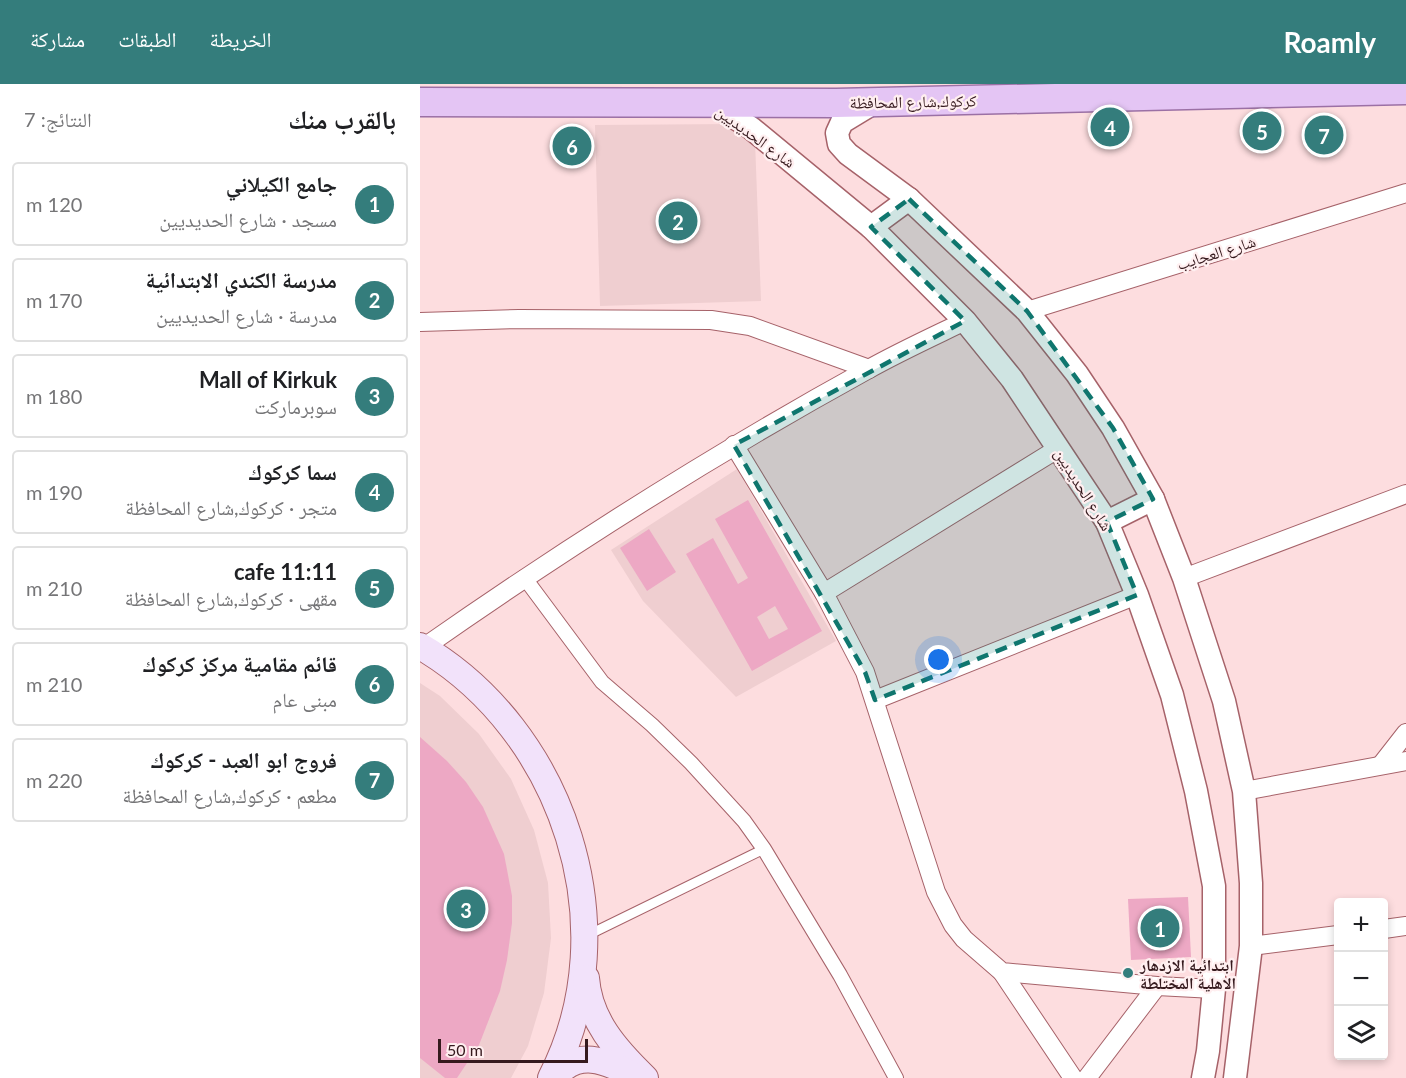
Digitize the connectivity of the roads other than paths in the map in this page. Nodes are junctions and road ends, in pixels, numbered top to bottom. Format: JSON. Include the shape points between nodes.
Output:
{"nodes":[{"id":1,"x":1406,"y":90,"type":"edge"},
{"id":2,"x":1274,"y":92,"type":"junction"},
{"id":3,"x":420,"y":102,"type":"edge"},
{"id":4,"x":710,"y":102,"type":"junction"},
{"id":5,"x":875,"y":102,"type":"junction"},
{"id":6,"x":1406,"y":103,"type":"edge"},
{"id":7,"x":1406,"y":193,"type":"edge"},
{"id":8,"x":909,"y":199,"type":"junction"},
{"id":9,"x":872,"y":228,"type":"junction"},
{"id":10,"x":1027,"y":311,"type":"junction"},
{"id":11,"x":965,"y":321,"type":"junction"},
{"id":12,"x":420,"y":322,"type":"edge"},
{"id":13,"x":869,"y":369,"type":"junction"},
{"id":14,"x":734,"y":445,"type":"junction"},
{"id":15,"x":1059,"y":448,"type":"junction"},
{"id":16,"x":1406,"y":494,"type":"edge"},
{"id":17,"x":1153,"y":499,"type":"junction"},
{"id":18,"x":1107,"y":522,"type":"junction"},
{"id":19,"x":524,"y":577,"type":"junction"},
{"id":20,"x":1184,"y":578,"type":"junction"},
{"id":21,"x":824,"y":593,"type":"junction"},
{"id":22,"x":1137,"y":595,"type":"junction"},
{"id":23,"x":421,"y":647,"type":"edge"},
{"id":24,"x":875,"y":700,"type":"junction"},
{"id":25,"x":1406,"y":734,"type":"edge"},
{"id":26,"x":1406,"y":760,"type":"edge"},
{"id":27,"x":1381,"y":765,"type":"junction"},
{"id":28,"x":1244,"y":791,"type":"junction"},
{"id":29,"x":764,"y":849,"type":"junction"},
{"id":30,"x":1251,"y":883,"type":"junction"},
{"id":31,"x":1214,"y":886,"type":"junction"},
{"id":32,"x":1406,"y":927,"type":"edge"},
{"id":33,"x":1388,"y":929,"type":"edge"},
{"id":34,"x":1334,"y":936,"type":"edge"},
{"id":35,"x":584,"y":944,"type":"junction"},
{"id":36,"x":1251,"y":946,"type":"junction"},
{"id":37,"x":1002,"y":972,"type":"junction"},
{"id":38,"x":1157,"y":986,"type":"junction"},
{"id":39,"x":1214,"y":989,"type":"junction"},
{"id":40,"x":553,"y":1078,"type":"edge"},
{"id":41,"x":636,"y":1078,"type":"edge"},
{"id":42,"x":645,"y":1078,"type":"edge"},
{"id":43,"x":896,"y":1078,"type":"edge"},
{"id":44,"x":1072,"y":1078,"type":"edge"},
{"id":45,"x":1087,"y":1078,"type":"edge"},
{"id":46,"x":1203,"y":1078,"type":"edge"},
{"id":47,"x":1235,"y":1078,"type":"edge"}],
"edges":[{"from":1,"to":2,"type":"main road","name":"كركوك,شارع المحافظة"},
{"from":2,"to":5,"type":"main road","name":"كركوك,شارع المحافظة"},
{"from":2,"to":6,"type":"street"},
{"from":3,"to":4,"type":"main road","name":"كركوك,شارع المحافظة"},
{"from":4,"to":5,"type":"main road","name":"كركوك,شارع المحافظة"},
{"from":4,"to":9,"type":"street","name":"شارع الحديديين","via":[[751,128]]},
{"from":5,"to":8,"type":"street","via":[[842,122],[837,133],[839,144]]},
{"from":7,"to":10,"type":"street","name":"شارع العجايب"},
{"from":8,"to":9,"type":"street"},
{"from":8,"to":10,"type":"street"},
{"from":9,"to":11,"type":"street","name":"شارع الحديديين"},
{"from":10,"to":17,"type":"street","via":[[1077,374]]},
{"from":11,"to":13,"type":"street"},
{"from":11,"to":15,"type":"street","name":"شارع الحديديين","via":[[1012,379]]},
{"from":12,"to":13,"type":"street","via":[[711,320],[750,326]]},
{"from":13,"to":14,"type":"street"},
{"from":14,"to":19,"type":"street"},
{"from":14,"to":21,"type":"street"},
{"from":15,"to":18,"type":"street","name":"شارع الحديديين"},
{"from":15,"to":21,"type":"street"},
{"from":16,"to":20,"type":"street"},
{"from":17,"to":18,"type":"street"},
{"from":17,"to":20,"type":"street"},
{"from":18,"to":22,"type":"street","name":"شارع الحديديين"},
{"from":19,"to":23,"type":"street"},
{"from":19,"to":29,"type":"street","via":[[602,682],[691,764],[744,821]]},
{"from":20,"to":28,"type":"street","via":[[1224,701]]},
{"from":21,"to":24,"type":"street","via":[[865,672]]},
{"from":22,"to":24,"type":"street"},
{"from":22,"to":31,"type":"street","name":"شارع الحديديين","via":[[1173,695]]},
{"from":23,"to":35,"type":"main road","via":[[483,695],[532,754],[565,823],[573,851],[582,898]]},
{"from":24,"to":37,"type":"street","via":[[936,892],[964,939]]},
{"from":25,"to":27,"type":"street"},
{"from":26,"to":27,"type":"street"},
{"from":27,"to":28,"type":"street"},
{"from":28,"to":30,"type":"street"},
{"from":29,"to":35,"type":"lane"},
{"from":29,"to":43,"type":"street"},
{"from":30,"to":31,"type":"street"},
{"from":30,"to":36,"type":"street"},
{"from":31,"to":39,"type":"street","name":"شارع الحديديين"},
{"from":32,"to":33,"type":"street"},
{"from":34,"to":36,"type":"street"},
{"from":35,"to":40,"type":"main road","via":[[575,1014]]},
{"from":35,"to":42,"type":"main road","via":[[586,983],[601,1028]]},
{"from":36,"to":47,"type":"street"},
{"from":37,"to":38,"type":"street"},
{"from":37,"to":44,"type":"street"},
{"from":38,"to":39,"type":"street"},
{"from":38,"to":45,"type":"street"},
{"from":39,"to":46,"type":"street","name":"شارع الحديديين"},
{"from":40,"to":41,"type":"main road","via":[[568,1065],[590,1059],[600,1059]]}]}
